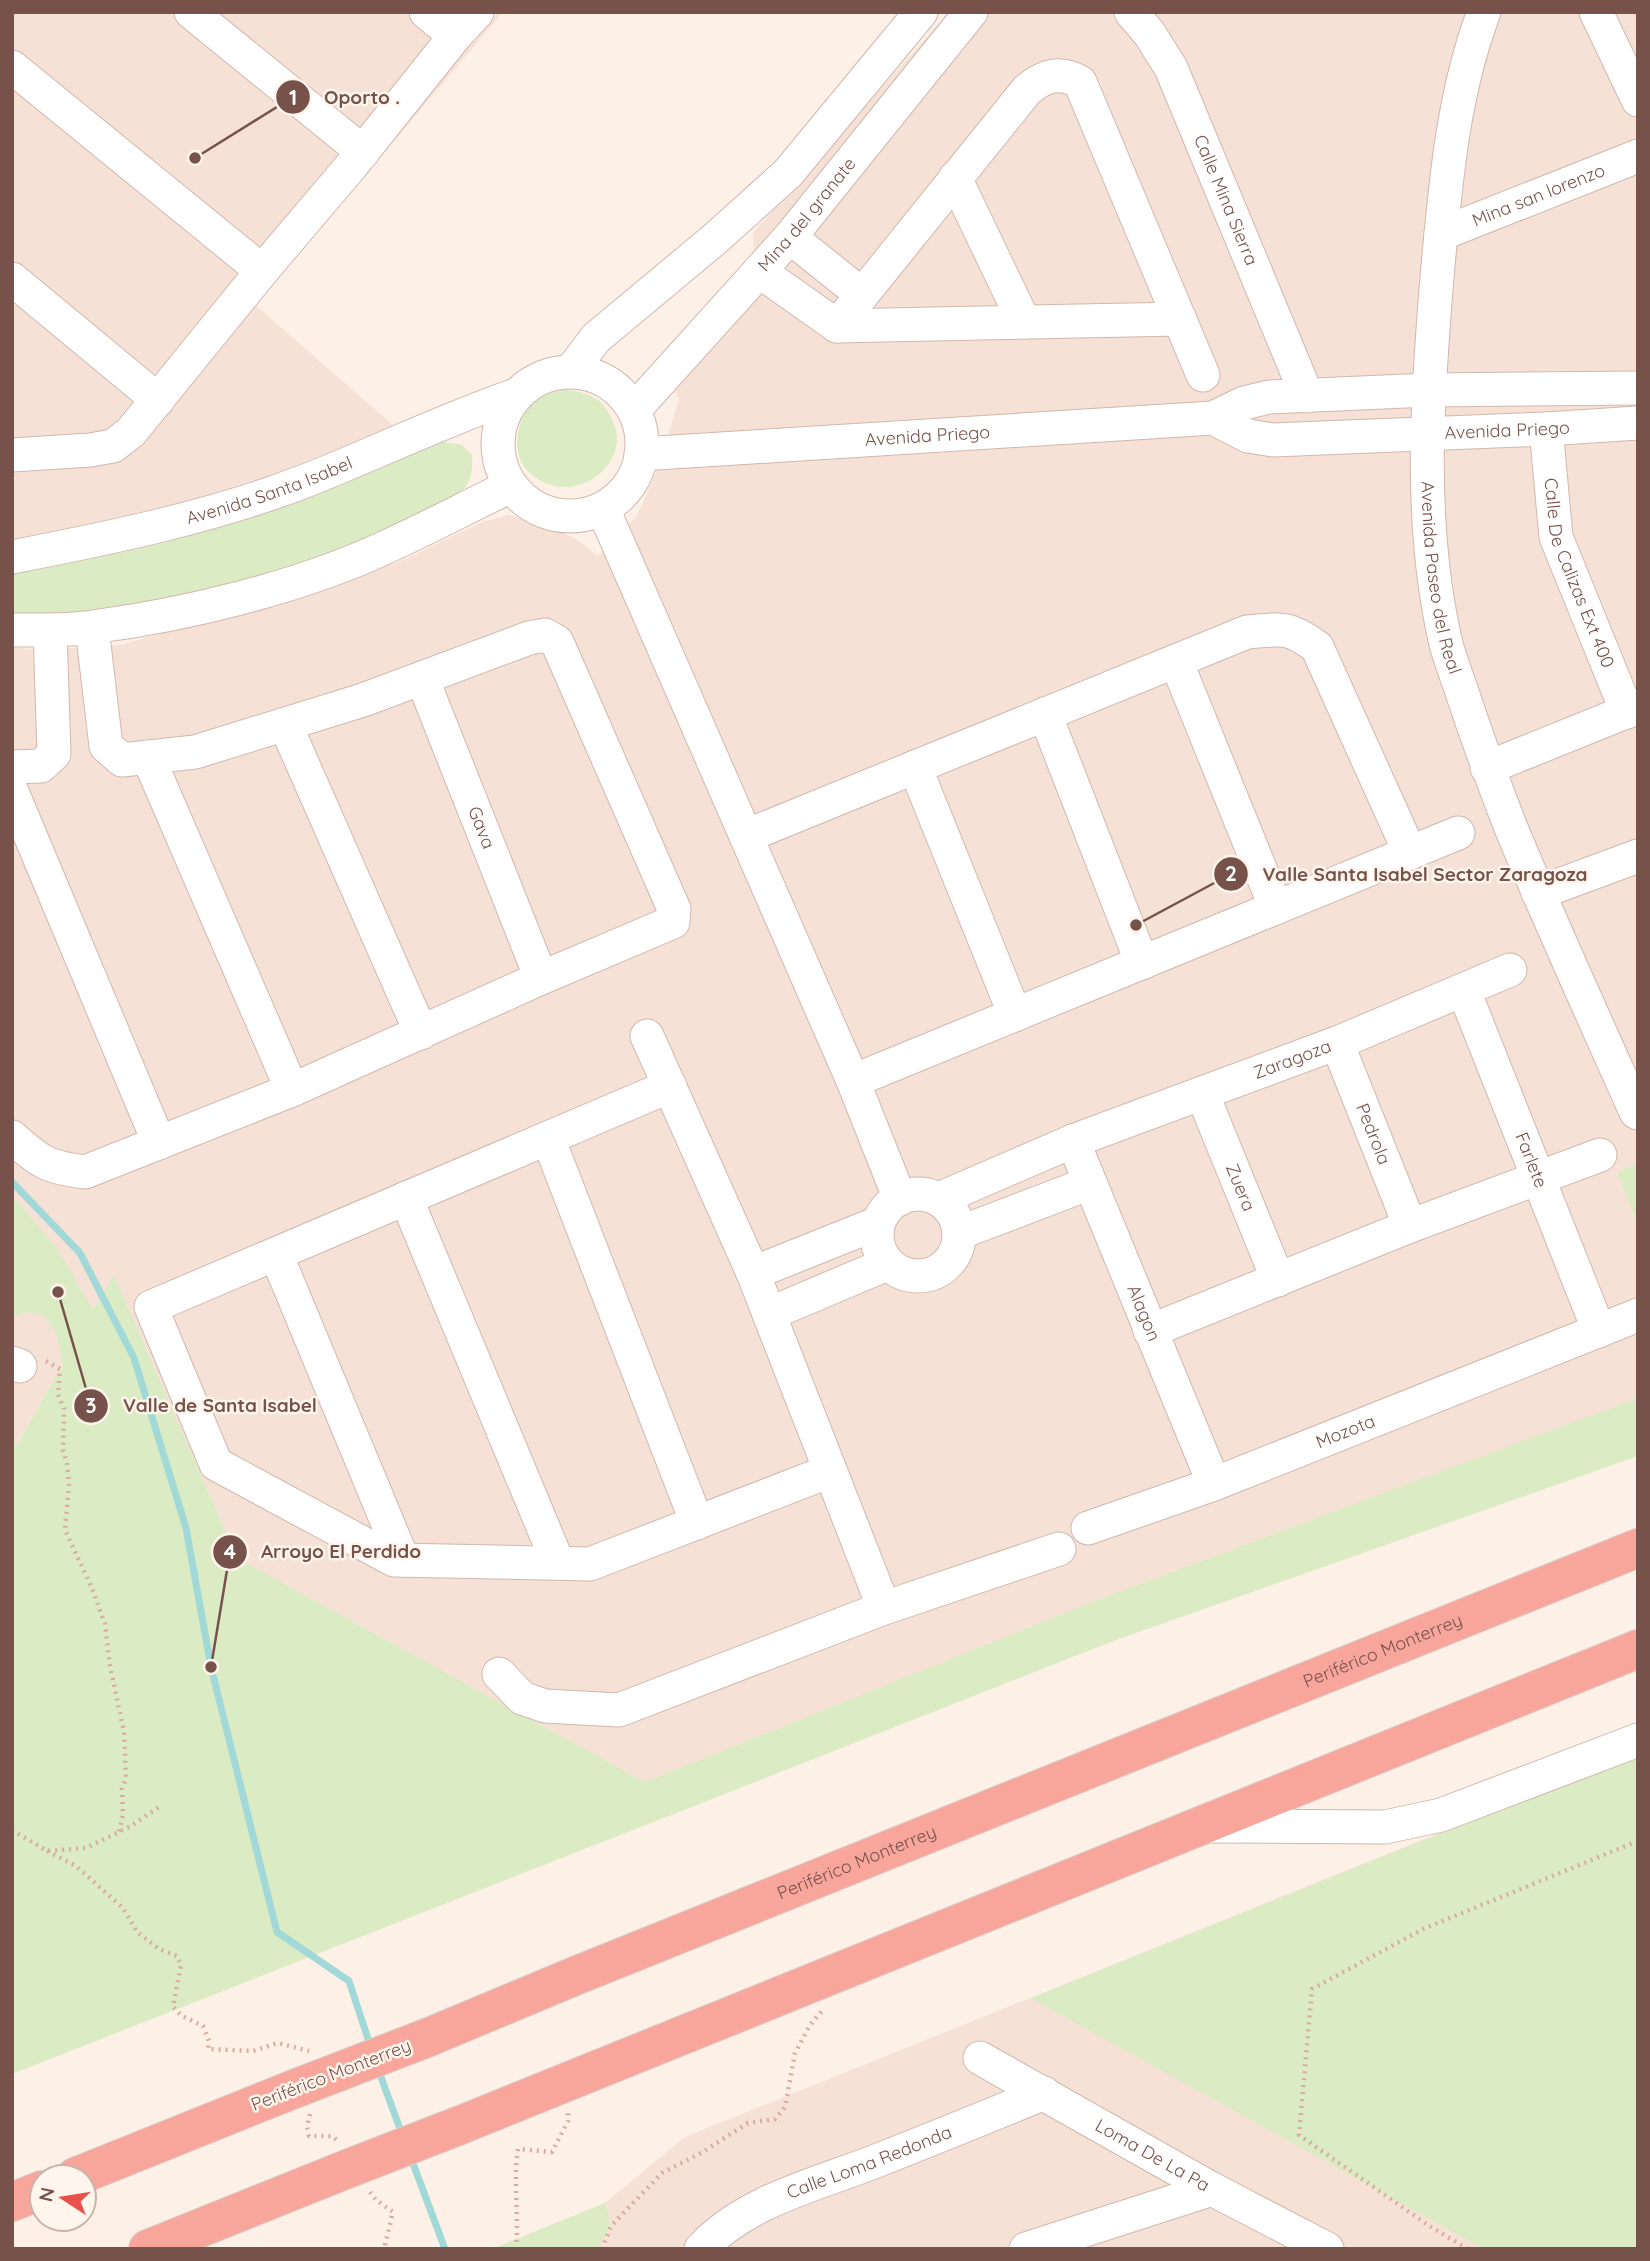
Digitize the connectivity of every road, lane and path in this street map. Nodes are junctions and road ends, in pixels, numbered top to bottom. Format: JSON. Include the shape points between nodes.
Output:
{"nodes":[{"id":1,"x":191,"y":12,"type":"edge"},
{"id":2,"x":426,"y":12,"type":"edge"},
{"id":3,"x":477,"y":12,"type":"edge"},
{"id":4,"x":921,"y":12,"type":"edge"},
{"id":5,"x":971,"y":12,"type":"edge"},
{"id":6,"x":1131,"y":12,"type":"edge"},
{"id":7,"x":1484,"y":12,"type":"edge"},
{"id":8,"x":1596,"y":12,"type":"edge"},
{"id":9,"x":455,"y":36,"type":"junction"},
{"id":10,"x":12,"y":67,"type":"edge"},
{"id":11,"x":1638,"y":100,"type":"edge"},
{"id":12,"x":363,"y":152,"type":"junction"},
{"id":13,"x":1638,"y":156,"type":"edge"},
{"id":14,"x":955,"y":178,"type":"junction"},
{"id":15,"x":1441,"y":234,"type":"junction"},
{"id":16,"x":790,"y":237,"type":"junction"},
{"id":17,"x":261,"y":271,"type":"junction"},
{"id":18,"x":759,"y":271,"type":"junction"},
{"id":19,"x":12,"y":279,"type":"edge"},
{"id":20,"x":861,"y":294,"type":"junction"},
{"id":21,"x":1180,"y":319,"type":"junction"},
{"id":22,"x":1024,"y":323,"type":"junction"},
{"id":23,"x":837,"y":326,"type":"junction"},
{"id":24,"x":571,"y":371,"type":"junction"},
{"id":25,"x":1203,"y":375,"type":"dead end"},
{"id":26,"x":1638,"y":388,"type":"edge"},
{"id":27,"x":1428,"y":390,"type":"junction"},
{"id":28,"x":516,"y":395,"type":"junction"},
{"id":29,"x":1307,"y":396,"type":"junction"},
{"id":30,"x":158,"y":400,"type":"junction"},
{"id":31,"x":634,"y":410,"type":"junction"},
{"id":32,"x":1213,"y":418,"type":"junction"},
{"id":33,"x":1638,"y":423,"type":"edge"},
{"id":34,"x":1546,"y":429,"type":"junction"},
{"id":35,"x":1427,"y":433,"type":"junction"},
{"id":36,"x":642,"y":454,"type":"junction"},
{"id":37,"x":12,"y":455,"type":"edge"},
{"id":38,"x":511,"y":486,"type":"junction"},
{"id":39,"x":603,"y":509,"type":"junction"},
{"id":40,"x":12,"y":557,"type":"edge"},
{"id":41,"x":92,"y":628,"type":"junction"},
{"id":42,"x":12,"y":630,"type":"edge"},
{"id":43,"x":50,"y":630,"type":"junction"},
{"id":44,"x":1176,"y":661,"type":"junction"},
{"id":45,"x":422,"y":678,"type":"junction"},
{"id":46,"x":1632,"y":710,"type":"edge"},
{"id":47,"x":1045,"y":714,"type":"junction"},
{"id":48,"x":285,"y":724,"type":"junction"},
{"id":49,"x":148,"y":757,"type":"junction"},
{"id":50,"x":12,"y":767,"type":"edge"},
{"id":51,"x":915,"y":767,"type":"junction"},
{"id":52,"x":1487,"y":768,"type":"junction"},
{"id":53,"x":12,"y":792,"type":"edge"},
{"id":54,"x":1458,"y":834,"type":"dead end"},
{"id":55,"x":746,"y":836,"type":"junction"},
{"id":56,"x":1410,"y":853,"type":"junction"},
{"id":57,"x":1638,"y":856,"type":"edge"},
{"id":58,"x":1538,"y":893,"type":"junction"},
{"id":59,"x":1276,"y":908,"type":"junction"},
{"id":60,"x":1142,"y":963,"type":"junction"},
{"id":61,"x":1510,"y":970,"type":"dead end"},
{"id":62,"x":541,"y":978,"type":"junction"},
{"id":63,"x":1464,"y":991,"type":"junction"},
{"id":64,"x":1015,"y":1015,"type":"junction"},
{"id":65,"x":421,"y":1033,"type":"junction"},
{"id":66,"x":647,"y":1036,"type":"dead end"},
{"id":67,"x":1337,"y":1043,"type":"junction"},
{"id":68,"x":853,"y":1081,"type":"junction"},
{"id":69,"x":670,"y":1086,"type":"junction"},
{"id":70,"x":292,"y":1090,"type":"junction"},
{"id":71,"x":1202,"y":1093,"type":"junction"},
{"id":72,"x":1637,"y":1112,"type":"edge"},
{"id":73,"x":12,"y":1137,"type":"edge"},
{"id":74,"x":548,"y":1138,"type":"junction"},
{"id":75,"x":1073,"y":1141,"type":"junction"},
{"id":76,"x":159,"y":1143,"type":"junction"},
{"id":77,"x":1600,"y":1155,"type":"dead end"},
{"id":78,"x":1539,"y":1179,"type":"junction"},
{"id":79,"x":1090,"y":1183,"type":"junction"},
{"id":80,"x":406,"y":1198,"type":"junction"},
{"id":81,"x":939,"y":1199,"type":"junction"},
{"id":82,"x":889,"y":1211,"type":"junction"},
{"id":83,"x":1410,"y":1226,"type":"junction"},
{"id":84,"x":959,"y":1233,"type":"junction"},
{"id":85,"x":276,"y":1254,"type":"junction"},
{"id":86,"x":887,"y":1264,"type":"junction"},
{"id":87,"x":752,"y":1273,"type":"junction"},
{"id":88,"x":1278,"y":1280,"type":"junction"},
{"id":89,"x":769,"y":1314,"type":"junction"},
{"id":90,"x":1638,"y":1315,"type":"edge"},
{"id":91,"x":1150,"y":1331,"type":"junction"},
{"id":92,"x":1599,"y":1331,"type":"junction"},
{"id":93,"x":16,"y":1364,"type":"edge"},
{"id":94,"x":830,"y":1471,"type":"junction"},
{"id":95,"x":1214,"y":1484,"type":"junction"},
{"id":96,"x":697,"y":1522,"type":"junction"},
{"id":97,"x":1088,"y":1528,"type":"dead end"},
{"id":98,"x":1638,"y":1548,"type":"edge"},
{"id":99,"x":1059,"y":1549,"type":"dead end"},
{"id":100,"x":403,"y":1560,"type":"junction"},
{"id":101,"x":558,"y":1563,"type":"junction"},
{"id":102,"x":884,"y":1608,"type":"junction"},
{"id":103,"x":1638,"y":1649,"type":"edge"},
{"id":104,"x":499,"y":1674,"type":"dead end"},
{"id":105,"x":1638,"y":1740,"type":"edge"},
{"id":106,"x":162,"y":1805,"type":"dead end"},
{"id":107,"x":1202,"y":1825,"type":"junction"},
{"id":108,"x":12,"y":1830,"type":"edge"},
{"id":109,"x":119,"y":1832,"type":"junction"},
{"id":110,"x":1638,"y":1841,"type":"edge"},
{"id":111,"x":47,"y":1851,"type":"junction"},
{"id":112,"x":826,"y":2007,"type":"dead end"},
{"id":113,"x":980,"y":2058,"type":"dead end"},
{"id":114,"x":303,"y":2086,"type":"junction"},
{"id":115,"x":1044,"y":2093,"type":"junction"},
{"id":116,"x":569,"y":2101,"type":"dead end"},
{"id":117,"x":98,"y":2168,"type":"edge"},
{"id":118,"x":350,"y":2168,"type":"junction"},
{"id":119,"x":1212,"y":2189,"type":"junction"},
{"id":120,"x":148,"y":2249,"type":"edge"},
{"id":121,"x":384,"y":2249,"type":"edge"},
{"id":122,"x":516,"y":2249,"type":"edge"},
{"id":123,"x":601,"y":2249,"type":"edge"},
{"id":124,"x":701,"y":2249,"type":"edge"},
{"id":125,"x":1026,"y":2249,"type":"edge"},
{"id":126,"x":1327,"y":2249,"type":"edge"},
{"id":127,"x":1468,"y":2249,"type":"edge"}],
"edges":[{"from":1,"to":12,"type":"street"},
{"from":2,"to":9,"type":"street"},
{"from":3,"to":9,"type":"street"},
{"from":4,"to":24,"type":"street","via":[[788,173],[596,338]]},
{"from":5,"to":16,"type":"street","name":"Mina del granate"},
{"from":6,"to":29,"type":"street","name":"Calle Mina Sierra","via":[[1171,68]]},
{"from":7,"to":15,"type":"street","name":"Avenida Paseo del Real","via":[[1454,128]]},
{"from":8,"to":11,"type":"street"},
{"from":9,"to":12,"type":"street"},
{"from":10,"to":17,"type":"street"},
{"from":12,"to":17,"type":"street"},
{"from":13,"to":15,"type":"street","name":"Mina san lorenzo"},
{"from":14,"to":20,"type":"street"},
{"from":14,"to":21,"type":"street","via":[[1040,79],[1056,74],[1080,82]]},
{"from":14,"to":22,"type":"street"},
{"from":15,"to":27,"type":"street","name":"Avenida Paseo del Real"},
{"from":16,"to":18,"type":"street","name":"Mina del granate"},
{"from":16,"to":20,"type":"street"},
{"from":17,"to":30,"type":"street"},
{"from":18,"to":23,"type":"street"},
{"from":18,"to":31,"type":"street","name":"Mina del granate"},
{"from":19,"to":30,"type":"street"},
{"from":20,"to":23,"type":"street"},
{"from":21,"to":22,"type":"street"},
{"from":21,"to":25,"type":"street"},
{"from":22,"to":23,"type":"street"},
{"from":24,"to":28,"type":"street","via":[[541,377]]},
{"from":24,"to":31,"type":"street","via":[[614,386]]},
{"from":26,"to":27,"type":"street","name":"Avenida Priego"},
{"from":27,"to":29,"type":"street","name":"Avenida Priego"},
{"from":27,"to":35,"type":"street","name":"Avenida Paseo del Real"},
{"from":28,"to":38,"type":"street","via":[[498,437],[500,463]]},
{"from":28,"to":40,"type":"street","name":"Avenida Santa Isabel","via":[[240,503]]},
{"from":29,"to":32,"type":"street","name":"Avenida Priego","via":[[1255,400]]},
{"from":30,"to":37,"type":"street","via":[[113,446]]},
{"from":31,"to":36,"type":"street"},
{"from":32,"to":35,"type":"street","name":"Avenida Priego","via":[[1259,439]]},
{"from":32,"to":36,"type":"street","name":"Avenida Priego"},
{"from":33,"to":34,"type":"street","name":"Avenida Priego"},
{"from":34,"to":35,"type":"street","name":"Avenida Priego"},
{"from":34,"to":46,"type":"street","name":"Calle De Calizas Ext 400","via":[[1556,537]]},
{"from":35,"to":52,"type":"street","name":"Avenida Paseo del Real","via":[[1436,585],[1447,645]]},
{"from":36,"to":39,"type":"street","via":[[629,486]]},
{"from":38,"to":39,"type":"street","via":[[522,499],[553,515],[587,515]]},
{"from":38,"to":41,"type":"street","via":[[342,565],[270,589]]},
{"from":39,"to":55,"type":"street"},
{"from":41,"to":43,"type":"street"},
{"from":41,"to":49,"type":"street","via":[[106,746],[122,760]]},
{"from":42,"to":43,"type":"street"},
{"from":43,"to":50,"type":"street","via":[[54,754],[41,766]]},
{"from":44,"to":47,"type":"street"},
{"from":44,"to":56,"type":"street","via":[[1247,632],[1277,629],[1295,631],[1317,647]]},
{"from":44,"to":59,"type":"street"},
{"from":45,"to":48,"type":"street"},
{"from":45,"to":62,"type":"street","name":"Gava"},
{"from":45,"to":62,"type":"street","via":[[529,638],[545,635],[556,642],[674,909],[673,922]]},
{"from":46,"to":52,"type":"street"},
{"from":47,"to":51,"type":"street"},
{"from":47,"to":60,"type":"street"},
{"from":48,"to":49,"type":"street","via":[[195,752]]},
{"from":48,"to":65,"type":"street"},
{"from":49,"to":70,"type":"street"},
{"from":51,"to":55,"type":"street"},
{"from":51,"to":64,"type":"street"},
{"from":52,"to":58,"type":"street","name":"Avenida Paseo del Real"},
{"from":53,"to":76,"type":"street"},
{"from":54,"to":56,"type":"street"},
{"from":55,"to":68,"type":"street"},
{"from":56,"to":59,"type":"street"},
{"from":57,"to":58,"type":"street"},
{"from":58,"to":72,"type":"street","name":"Avenida Paseo del Real"},
{"from":59,"to":60,"type":"street"},
{"from":60,"to":64,"type":"street"},
{"from":61,"to":63,"type":"street","name":"Zaragoza"},
{"from":62,"to":65,"type":"street"},
{"from":63,"to":67,"type":"street","name":"Zaragoza"},
{"from":63,"to":78,"type":"street","name":"Farlete"},
{"from":64,"to":68,"type":"street"},
{"from":65,"to":70,"type":"street"},
{"from":66,"to":69,"type":"street"},
{"from":67,"to":71,"type":"street","name":"Zaragoza"},
{"from":67,"to":83,"type":"street","name":"Pedrola"},
{"from":68,"to":82,"type":"street"},
{"from":69,"to":74,"type":"street"},
{"from":69,"to":87,"type":"street"},
{"from":70,"to":76,"type":"street"},
{"from":71,"to":75,"type":"street","name":"Zaragoza"},
{"from":71,"to":88,"type":"street","name":"Zuera"},
{"from":73,"to":76,"type":"street","via":[[56,1168],[85,1172]]},
{"from":74,"to":80,"type":"street"},
{"from":74,"to":96,"type":"street"},
{"from":75,"to":79,"type":"street","name":"Alagon"},
{"from":75,"to":81,"type":"street","name":"Zaragoza"},
{"from":77,"to":78,"type":"street"},
{"from":78,"to":83,"type":"street"},
{"from":78,"to":92,"type":"street","name":"Farlete"},
{"from":79,"to":84,"type":"street"},
{"from":79,"to":91,"type":"street","name":"Alagon"},
{"from":80,"to":85,"type":"street"},
{"from":80,"to":101,"type":"street"},
{"from":81,"to":82,"type":"street","via":[[919,1194]]},
{"from":81,"to":84,"type":"street","via":[[949,1208]]},
{"from":82,"to":86,"type":"street","via":[[877,1238]]},
{"from":82,"to":87,"type":"street"},
{"from":83,"to":88,"type":"street"},
{"from":84,"to":86,"type":"street","via":[[951,1260],[933,1273],[913,1277]]},
{"from":85,"to":100,"type":"street"},
{"from":85,"to":100,"type":"street","via":[[151,1307],[216,1464],[394,1560]]},
{"from":86,"to":89,"type":"street"},
{"from":87,"to":89,"type":"street"},
{"from":88,"to":91,"type":"street"},
{"from":89,"to":94,"type":"street"},
{"from":90,"to":92,"type":"street","name":"Mozota"},
{"from":91,"to":95,"type":"street","name":"Alagon"},
{"from":92,"to":95,"type":"street","name":"Mozota"},
{"from":93,"to":109,"type":"path","via":[[48,1361],[60,1369],[58,1394],[64,1409],[63,1450],[69,1484],[65,1530],[105,1624],[124,1732],[126,1778]]},
{"from":94,"to":96,"type":"street"},
{"from":94,"to":102,"type":"street"},
{"from":95,"to":97,"type":"street","name":"Mozota"},
{"from":96,"to":101,"type":"street","via":[[590,1564]]},
{"from":98,"to":114,"type":"highway","name":"Periférico Monterrey","bridge":true},
{"from":99,"to":102,"type":"street"},
{"from":100,"to":101,"type":"street"},
{"from":102,"to":104,"type":"street","via":[[620,1710],[545,1706],[522,1698]]},
{"from":103,"to":107,"type":"highway"},
{"from":105,"to":107,"type":"street","via":[[1441,1815],[1385,1827]]},
{"from":106,"to":109,"type":"path"},
{"from":107,"to":118,"type":"highway","bridge":true},
{"from":108,"to":111,"type":"path"},
{"from":109,"to":111,"type":"path","via":[[86,1848]]},
{"from":110,"to":127,"type":"path","via":[[1423,1929],[1312,1989],[1299,2136]]},
{"from":111,"to":114,"type":"path","via":[[76,1866],[124,1908],[136,1932],[177,1956],[181,1965],[173,2007],[203,2026],[208,2049],[253,2051],[278,2043],[310,2051]]},
{"from":112,"to":123,"type":"path","via":[[795,2053],[785,2107],[775,2119],[748,2123],[662,2173],[611,2226]]},
{"from":113,"to":115,"type":"street","name":"Loma De La Pa"},
{"from":114,"to":117,"type":"highway","name":"Periférico Monterrey"},
{"from":114,"to":118,"type":"path","via":[[321,2090],[308,2117],[309,2136],[331,2136],[348,2150]]},
{"from":115,"to":119,"type":"street","name":"Loma De La Pa"},
{"from":115,"to":124,"type":"street","name":"Calle Loma Redonda","via":[[763,2205],[727,2224]]},
{"from":116,"to":122,"type":"path","via":[[568,2121],[552,2152],[518,2149]]},
{"from":118,"to":120,"type":"highway"},
{"from":118,"to":121,"type":"path","via":[[376,2200],[393,2212]]},
{"from":119,"to":125,"type":"street"},
{"from":119,"to":126,"type":"street","name":"Loma De La Pa"}]}
